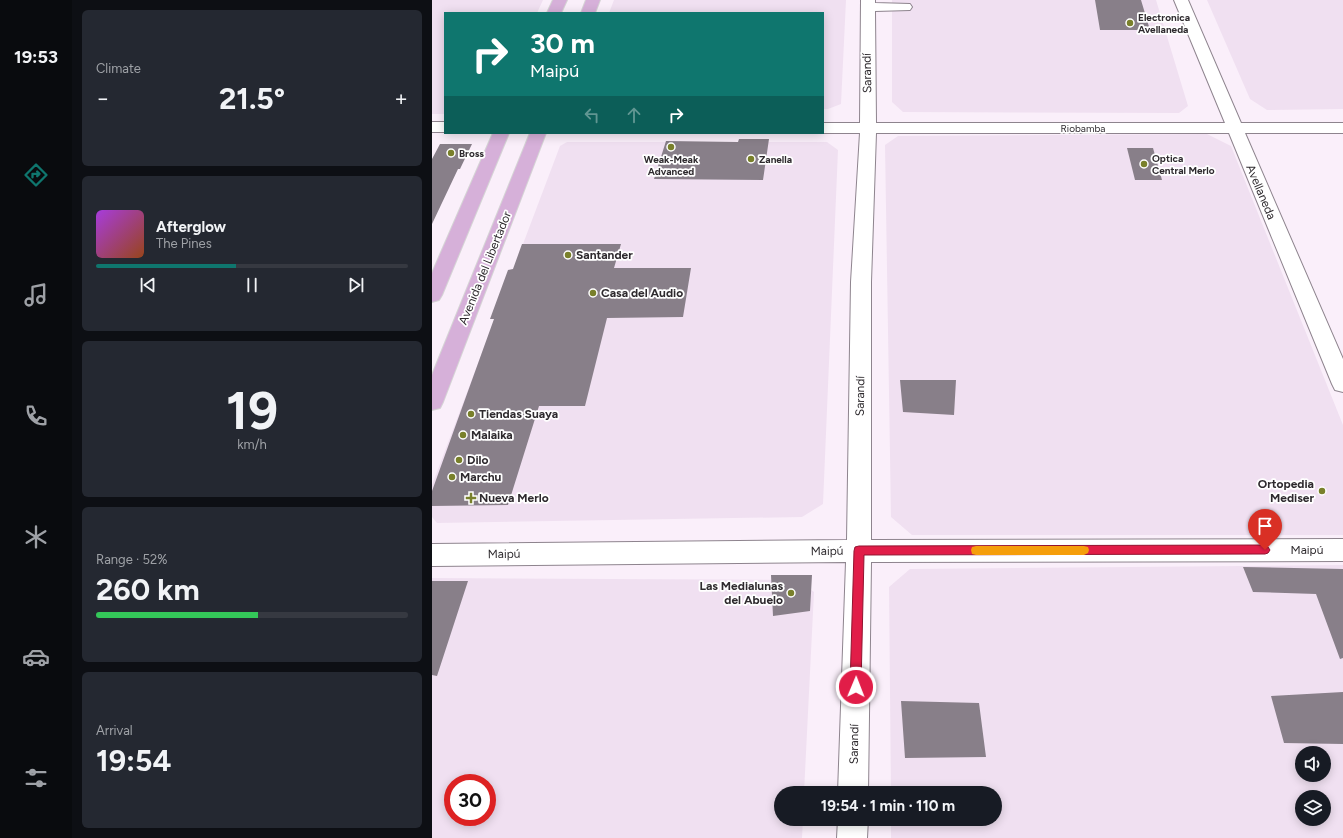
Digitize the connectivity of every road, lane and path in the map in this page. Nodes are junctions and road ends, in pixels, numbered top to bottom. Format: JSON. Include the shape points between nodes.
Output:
{"nodes":[{"id":1,"x":560,"y":0,"type":"edge"},
{"id":2,"x":593,"y":0,"type":"edge"},
{"id":3,"x":1181,"y":0,"type":"edge"},
{"id":4,"x":867,"y":4,"type":"edge"},
{"id":5,"x":905,"y":7,"type":"dead end"},
{"id":6,"x":554,"y":12,"type":"edge"},
{"id":7,"x":588,"y":12,"type":"edge"},
{"id":8,"x":432,"y":127,"type":"edge"},
{"id":9,"x":444,"y":127,"type":"edge"},
{"id":10,"x":824,"y":128,"type":"edge"},
{"id":11,"x":868,"y":128,"type":"junction"},
{"id":12,"x":1234,"y":128,"type":"junction"},
{"id":13,"x":1343,"y":128,"type":"edge"},
{"id":14,"x":502,"y":134,"type":"edge"},
{"id":15,"x":538,"y":134,"type":"edge"},
{"id":16,"x":432,"y":295,"type":"edge"},
{"id":17,"x":1343,"y":384,"type":"edge"},
{"id":18,"x":432,"y":402,"type":"edge"},
{"id":19,"x":1343,"y":550,"type":"edge"},
{"id":20,"x":859,"y":551,"type":"junction"},
{"id":21,"x":432,"y":555,"type":"edge"},
{"id":22,"x":853,"y":786,"type":"edge"},
{"id":23,"x":853,"y":826,"type":"edge"},
{"id":24,"x":852,"y":838,"type":"edge"}],
"edges":[{"from":1,"to":6,"type":"main road"},
{"from":2,"to":7,"type":"main road"},
{"from":3,"to":12,"type":"street","name":"Avellaneda"},
{"from":4,"to":5,"type":"street"},
{"from":4,"to":11,"type":"street","name":"Sarandí"},
{"from":8,"to":9,"type":"street"},
{"from":10,"to":11,"type":"street","name":"Riobamba"},
{"from":11,"to":12,"type":"street","name":"Riobamba"},
{"from":11,"to":20,"type":"street","name":"Sarandí","via":[[861,282]]},
{"from":12,"to":13,"type":"street","name":"Riobamba"},
{"from":12,"to":17,"type":"street","name":"Avellaneda"},
{"from":14,"to":16,"type":"main road"},
{"from":15,"to":18,"type":"main road","name":"Avenida del Libertador"},
{"from":19,"to":20,"type":"street","name":"Maipú"},
{"from":20,"to":21,"type":"street","name":"Maipú"},
{"from":20,"to":22,"type":"street","name":"Sarandí"},
{"from":23,"to":24,"type":"street"}]}
